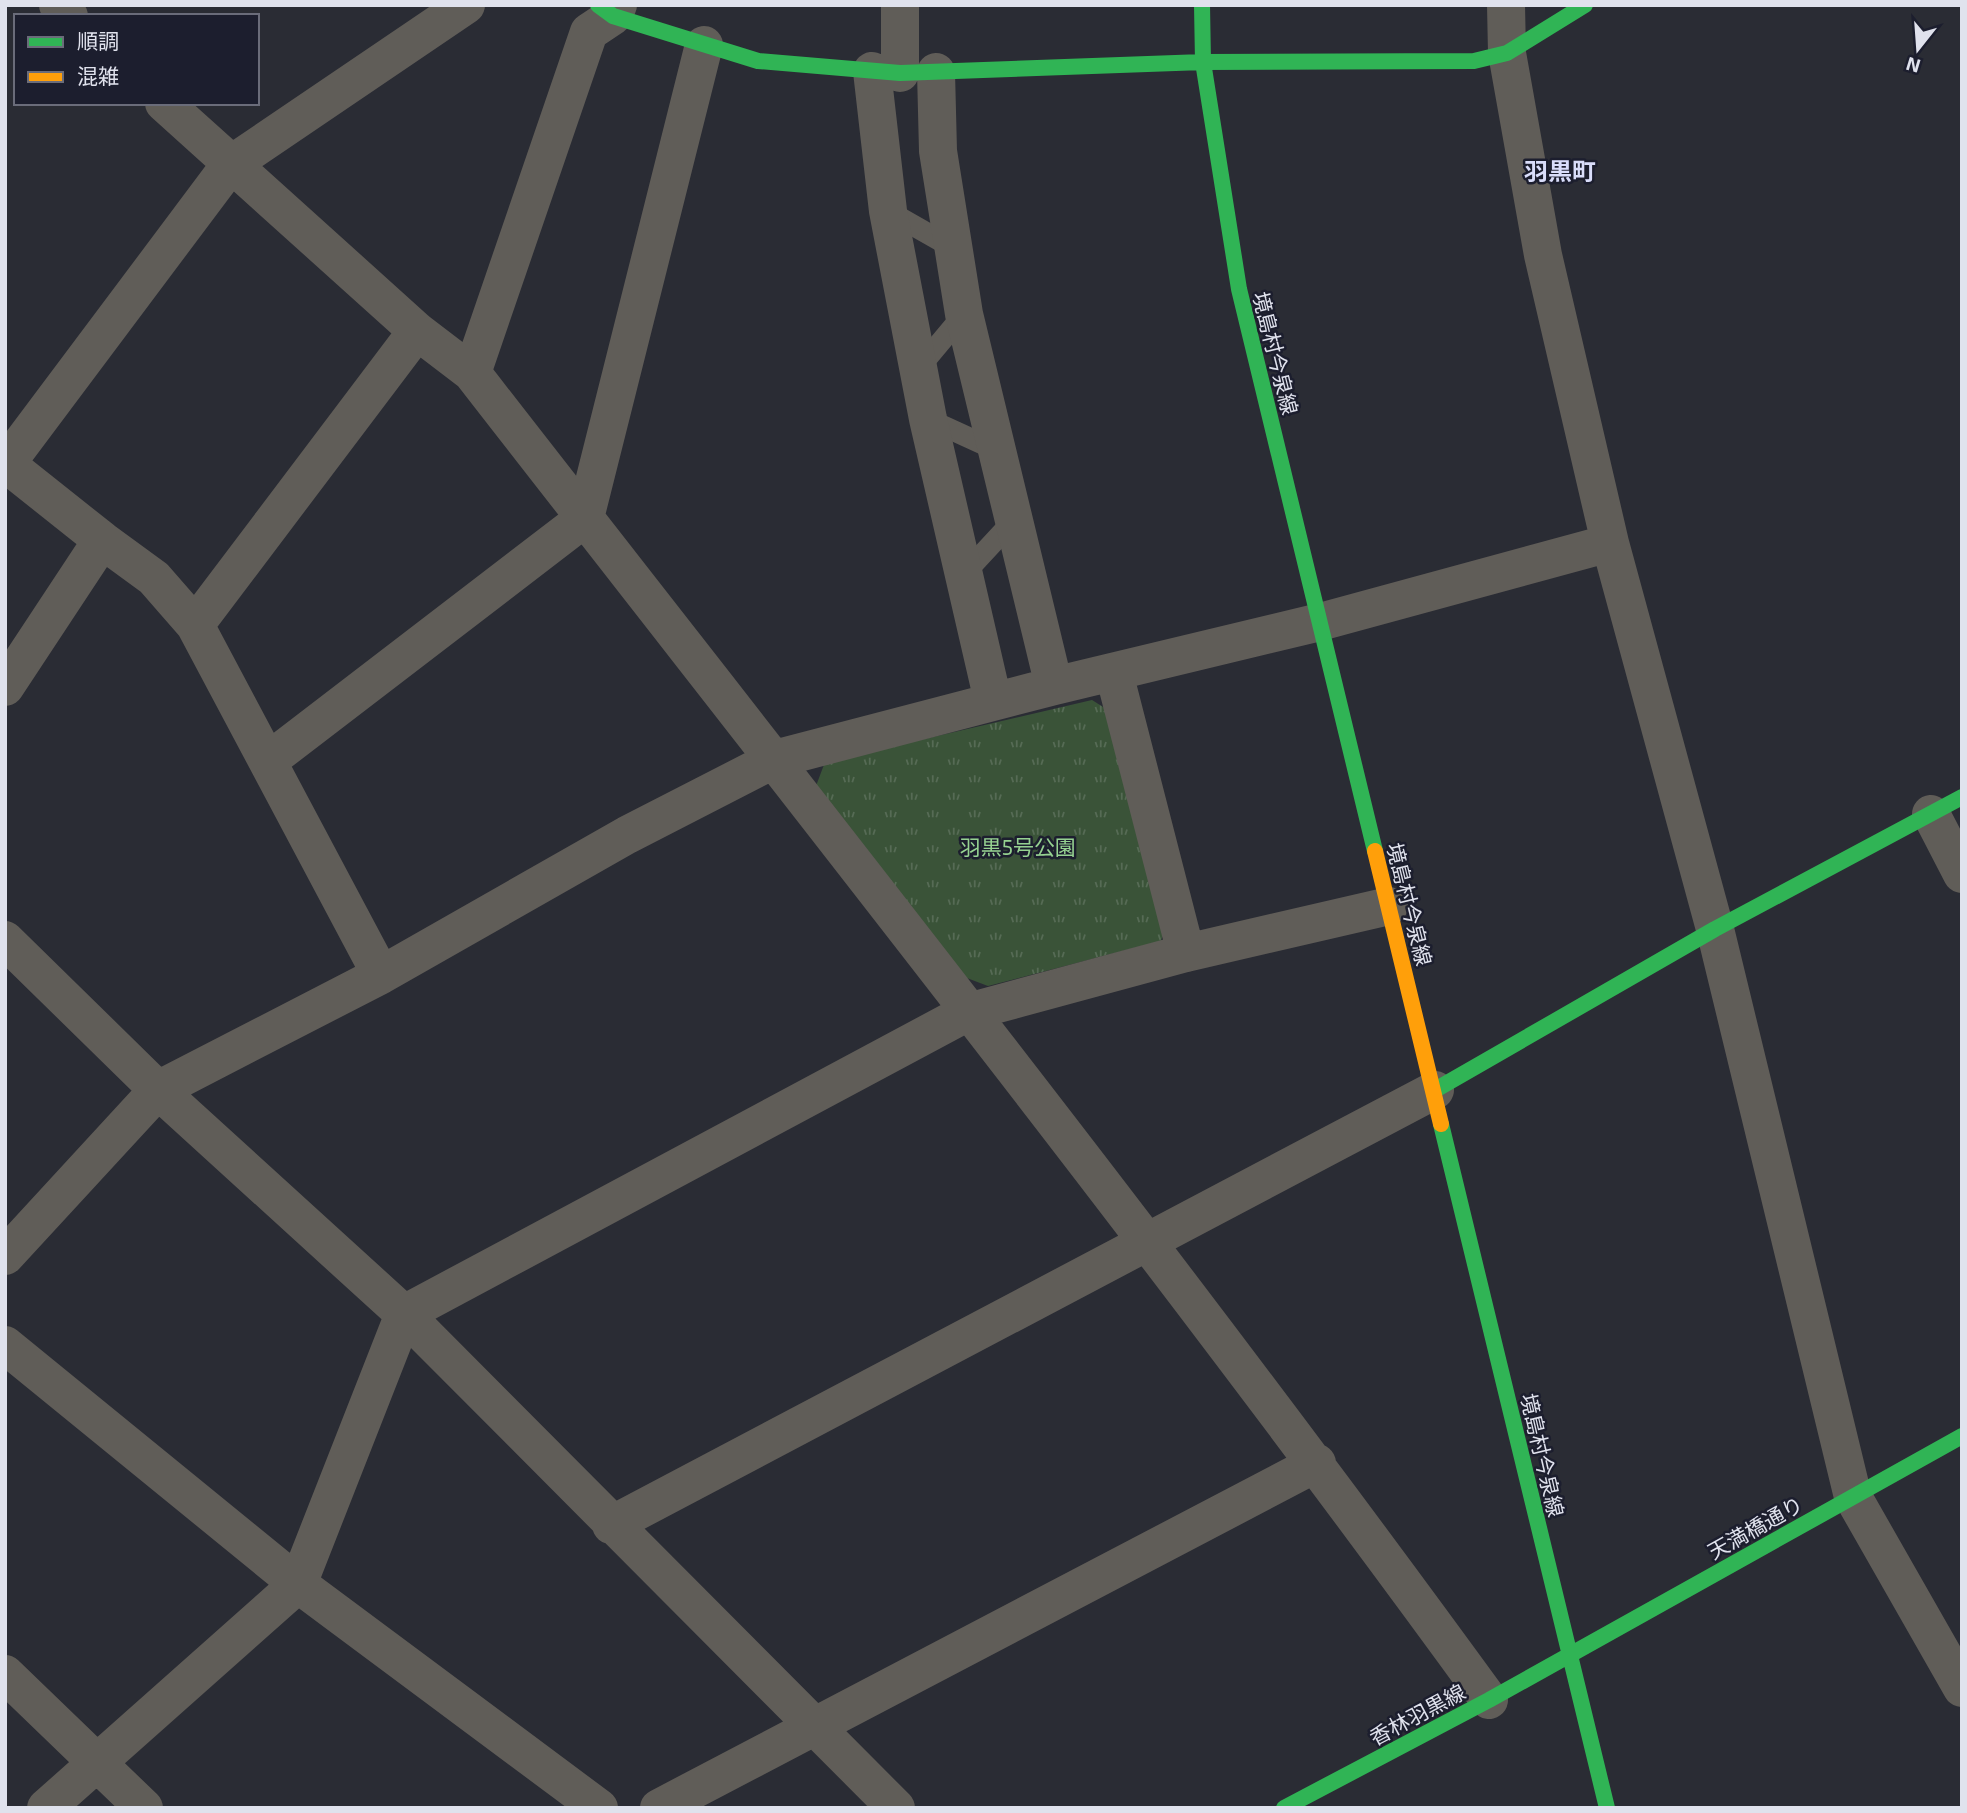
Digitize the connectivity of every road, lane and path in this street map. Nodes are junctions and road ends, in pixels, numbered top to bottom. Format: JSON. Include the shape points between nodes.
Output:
{"nodes":[{"id":1,"x":466,"y":5,"type":"edge"},
{"id":2,"x":900,"y":5,"type":"edge"},
{"id":3,"x":1202,"y":5,"type":"edge"},
{"id":4,"x":1506,"y":5,"type":"edge"},
{"id":5,"x":1585,"y":5,"type":"edge"},
{"id":6,"x":610,"y":9,"type":"edge"},
{"id":7,"x":704,"y":45,"type":"junction"},
{"id":8,"x":1507,"y":53,"type":"junction"},
{"id":9,"x":1203,"y":62,"type":"junction"},
{"id":10,"x":902,"y":72,"type":"junction"},
{"id":11,"x":166,"y":105,"type":"edge"},
{"id":12,"x":230,"y":165,"type":"junction"},
{"id":13,"x":888,"y":211,"type":"junction"},
{"id":14,"x":953,"y":248,"type":"junction"},
{"id":15,"x":964,"y":314,"type":"junction"},
{"id":16,"x":417,"y":331,"type":"junction"},
{"id":17,"x":918,"y":369,"type":"junction"},
{"id":18,"x":472,"y":373,"type":"junction"},
{"id":19,"x":928,"y":419,"type":"junction"},
{"id":20,"x":998,"y":451,"type":"junction"},
{"id":21,"x":6,"y":464,"type":"edge"},
{"id":22,"x":585,"y":518,"type":"junction"},
{"id":23,"x":1014,"y":520,"type":"junction"},
{"id":24,"x":102,"y":540,"type":"junction"},
{"id":25,"x":1610,"y":543,"type":"junction"},
{"id":26,"x":964,"y":574,"type":"junction"},
{"id":27,"x":1320,"y":622,"type":"junction"},
{"id":28,"x":195,"y":625,"type":"junction"},
{"id":29,"x":1114,"y":673,"type":"junction"},
{"id":30,"x":1054,"y":686,"type":"junction"},
{"id":31,"x":5,"y":687,"type":"edge"},
{"id":32,"x":993,"y":701,"type":"junction"},
{"id":33,"x":775,"y":759,"type":"junction"},
{"id":34,"x":268,"y":761,"type":"junction"},
{"id":35,"x":1946,"y":805,"type":"edge"},
{"id":36,"x":1962,"y":874,"type":"edge"},
{"id":37,"x":1389,"y":906,"type":"junction"},
{"id":38,"x":1715,"y":929,"type":"junction"},
{"id":39,"x":5,"y":940,"type":"edge"},
{"id":40,"x":1186,"y":953,"type":"junction"},
{"id":41,"x":381,"y":975,"type":"junction"},
{"id":42,"x":968,"y":1012,"type":"junction"},
{"id":43,"x":158,"y":1090,"type":"junction"},
{"id":44,"x":1435,"y":1090,"type":"junction"},
{"id":45,"x":1146,"y":1242,"type":"junction"},
{"id":46,"x":5,"y":1256,"type":"edge"},
{"id":47,"x":404,"y":1314,"type":"junction"},
{"id":48,"x":5,"y":1345,"type":"edge"},
{"id":49,"x":1962,"y":1436,"type":"edge"},
{"id":50,"x":1317,"y":1463,"type":"junction"},
{"id":51,"x":1853,"y":1497,"type":"junction"},
{"id":52,"x":611,"y":1525,"type":"junction"},
{"id":53,"x":298,"y":1584,"type":"junction"},
{"id":54,"x":1569,"y":1655,"type":"junction"},
{"id":55,"x":5,"y":1674,"type":"edge"},
{"id":56,"x":1962,"y":1688,"type":"edge"},
{"id":57,"x":1489,"y":1700,"type":"junction"},
{"id":58,"x":815,"y":1725,"type":"junction"},
{"id":59,"x":99,"y":1764,"type":"junction"},
{"id":60,"x":46,"y":1808,"type":"edge"},
{"id":61,"x":144,"y":1808,"type":"edge"},
{"id":62,"x":599,"y":1808,"type":"edge"},
{"id":63,"x":659,"y":1808,"type":"edge"},
{"id":64,"x":896,"y":1808,"type":"edge"},
{"id":65,"x":1284,"y":1808,"type":"edge"},
{"id":66,"x":1607,"y":1808,"type":"edge"}],
"edges":[{"from":1,"to":12,"type":"street"},
{"from":2,"to":10,"type":"street"},
{"from":3,"to":9,"type":"main road","name":"境島村今泉線"},
{"from":4,"to":8,"type":"street"},
{"from":5,"to":8,"type":"main road"},
{"from":6,"to":7,"type":"main road"},
{"from":6,"to":18,"type":"street","via":[[589,32]]},
{"from":7,"to":10,"type":"main road","via":[[758,61]]},
{"from":7,"to":22,"type":"street"},
{"from":8,"to":9,"type":"main road","via":[[1474,61]]},
{"from":8,"to":25,"type":"street","via":[[1543,255]]},
{"from":9,"to":10,"type":"main road"},
{"from":9,"to":27,"type":"main road","name":"境島村今泉線","via":[[1239,289]]},
{"from":10,"to":13,"type":"street"},
{"from":10,"to":14,"type":"street","via":[[938,151]]},
{"from":11,"to":12,"type":"street"},
{"from":12,"to":16,"type":"street"},
{"from":12,"to":21,"type":"street"},
{"from":13,"to":14,"type":"lane"},
{"from":13,"to":17,"type":"street"},
{"from":14,"to":15,"type":"street"},
{"from":15,"to":17,"type":"lane"},
{"from":15,"to":20,"type":"street"},
{"from":16,"to":18,"type":"street"},
{"from":16,"to":28,"type":"street"},
{"from":17,"to":19,"type":"street"},
{"from":18,"to":22,"type":"street"},
{"from":19,"to":20,"type":"lane"},
{"from":19,"to":26,"type":"street"},
{"from":20,"to":23,"type":"street"},
{"from":21,"to":24,"type":"street"},
{"from":22,"to":33,"type":"street"},
{"from":22,"to":34,"type":"street"},
{"from":23,"to":26,"type":"lane"},
{"from":23,"to":30,"type":"street"},
{"from":24,"to":28,"type":"street","via":[[154,578]]},
{"from":24,"to":31,"type":"street"},
{"from":25,"to":27,"type":"street"},
{"from":25,"to":38,"type":"street"},
{"from":26,"to":32,"type":"street"},
{"from":27,"to":29,"type":"street"},
{"from":27,"to":37,"type":"main road","name":"境島村今泉線"},
{"from":28,"to":34,"type":"street"},
{"from":29,"to":30,"type":"street"},
{"from":29,"to":40,"type":"street"},
{"from":30,"to":32,"type":"street"},
{"from":32,"to":33,"type":"street"},
{"from":33,"to":41,"type":"street","via":[[627,835]]},
{"from":33,"to":42,"type":"street"},
{"from":34,"to":41,"type":"street"},
{"from":35,"to":36,"type":"street"},
{"from":35,"to":38,"type":"main road"},
{"from":37,"to":40,"type":"street"},
{"from":37,"to":44,"type":"main road","name":"境島村今泉線"},
{"from":38,"to":44,"type":"main road"},
{"from":38,"to":51,"type":"street"},
{"from":39,"to":43,"type":"street"},
{"from":40,"to":42,"type":"street"},
{"from":41,"to":43,"type":"street"},
{"from":42,"to":45,"type":"street"},
{"from":42,"to":47,"type":"street"},
{"from":43,"to":46,"type":"street"},
{"from":43,"to":47,"type":"street"},
{"from":44,"to":45,"type":"street"},
{"from":44,"to":54,"type":"main road","name":"境島村今泉線"},
{"from":45,"to":50,"type":"street"},
{"from":45,"to":52,"type":"street"},
{"from":47,"to":52,"type":"street"},
{"from":47,"to":53,"type":"street"},
{"from":48,"to":53,"type":"street"},
{"from":49,"to":51,"type":"main road","name":"天満橋通り"},
{"from":50,"to":57,"type":"street"},
{"from":50,"to":58,"type":"street"},
{"from":51,"to":54,"type":"main road","name":"天満橋通り"},
{"from":51,"to":56,"type":"street"},
{"from":52,"to":58,"type":"street"},
{"from":53,"to":59,"type":"street"},
{"from":53,"to":62,"type":"street"},
{"from":54,"to":57,"type":"main road","name":"香林羽黒線"},
{"from":54,"to":66,"type":"main road","name":"境島村今泉線"},
{"from":55,"to":59,"type":"street"},
{"from":57,"to":65,"type":"main road","name":"香林羽黒線"},
{"from":58,"to":63,"type":"street"},
{"from":58,"to":64,"type":"street"},
{"from":59,"to":60,"type":"street"},
{"from":59,"to":61,"type":"street"}]}
